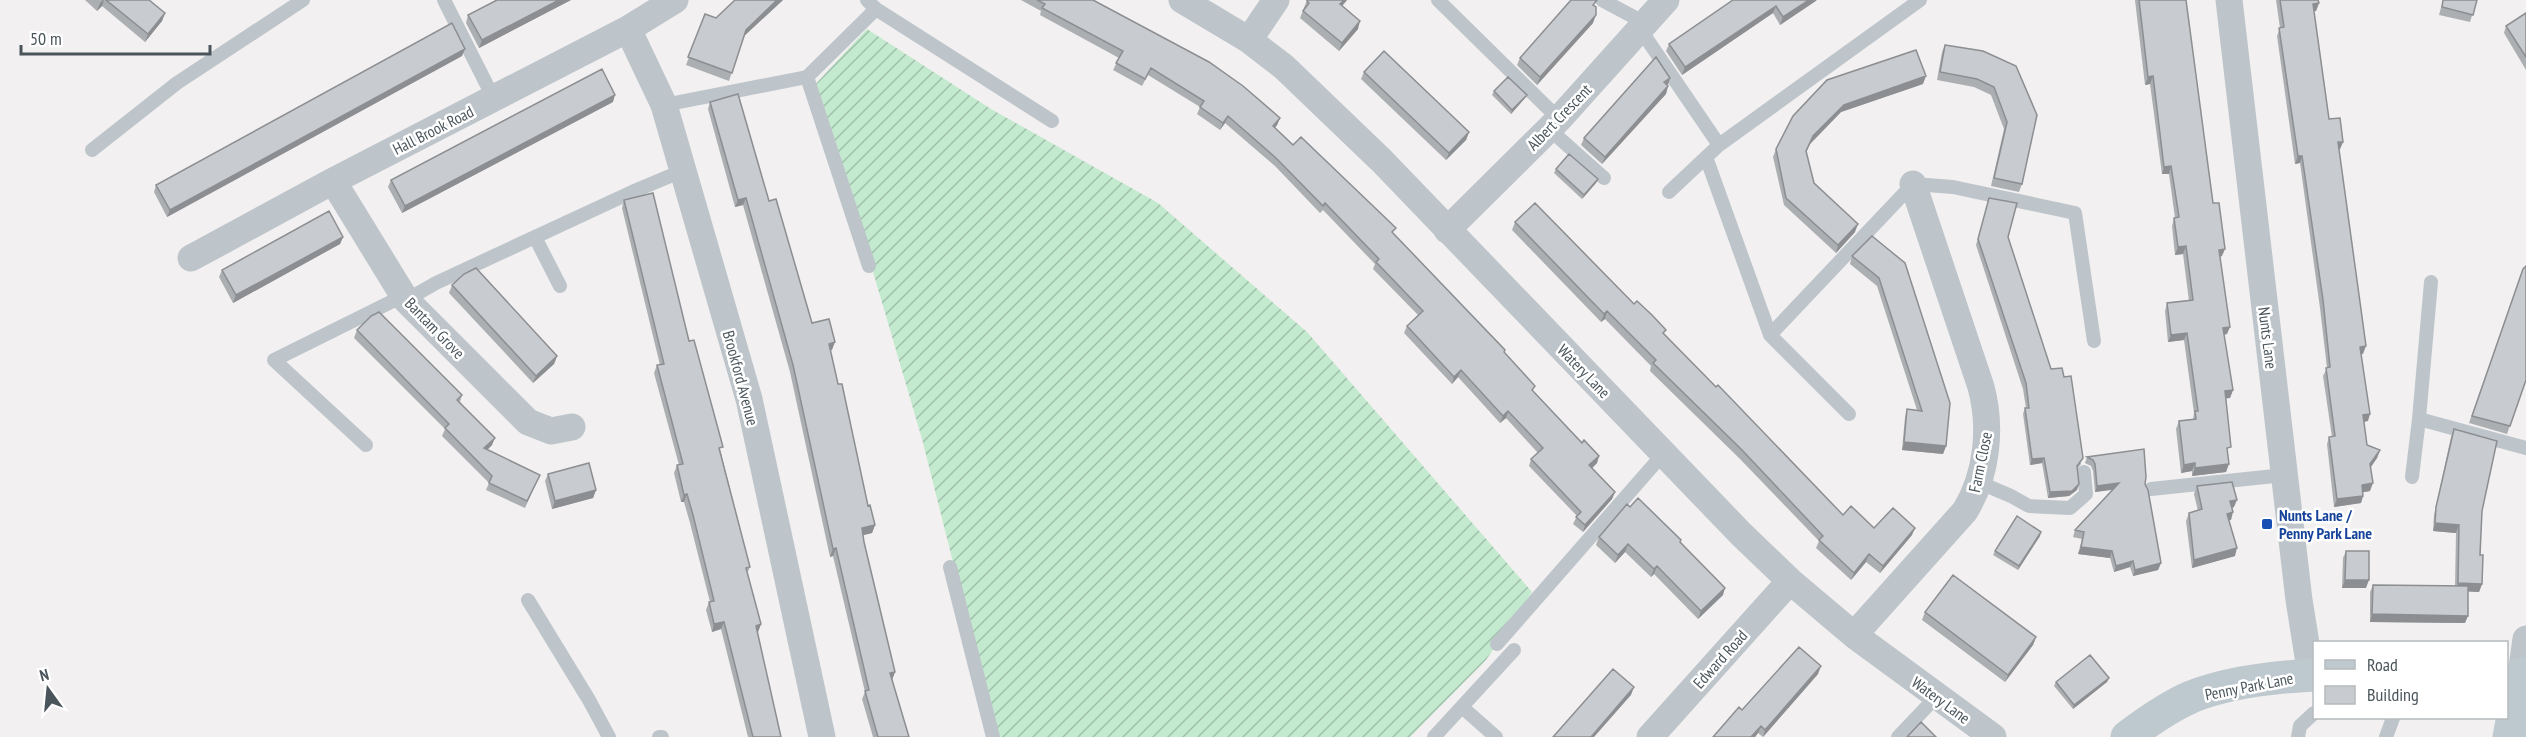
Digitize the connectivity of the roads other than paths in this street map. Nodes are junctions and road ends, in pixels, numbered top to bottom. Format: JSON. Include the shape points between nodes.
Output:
{"nodes":[{"id":1,"x":303,"y":0,"type":"edge"},
{"id":2,"x":444,"y":0,"type":"edge"},
{"id":3,"x":675,"y":0,"type":"edge"},
{"id":4,"x":1182,"y":0,"type":"edge"},
{"id":5,"x":1276,"y":0,"type":"edge"},
{"id":6,"x":1438,"y":0,"type":"edge"},
{"id":7,"x":1602,"y":0,"type":"edge"},
{"id":8,"x":1666,"y":0,"type":"edge"},
{"id":9,"x":1920,"y":0,"type":"edge"},
{"id":10,"x":2229,"y":0,"type":"edge"},
{"id":11,"x":871,"y":5,"type":"edge"},
{"id":12,"x":1643,"y":26,"type":"junction"},
{"id":13,"x":628,"y":29,"type":"junction"},
{"id":14,"x":1249,"y":40,"type":"junction"},
{"id":15,"x":807,"y":77,"type":"junction"},
{"id":16,"x":494,"y":99,"type":"junction"},
{"id":17,"x":664,"y":105,"type":"junction"},
{"id":18,"x":1052,"y":120,"type":"dead end"},
{"id":19,"x":1554,"y":124,"type":"junction"},
{"id":20,"x":1719,"y":145,"type":"junction"},
{"id":21,"x":93,"y":150,"type":"dead end"},
{"id":22,"x":1706,"y":157,"type":"junction"},
{"id":23,"x":682,"y":171,"type":"junction"},
{"id":24,"x":1604,"y":178,"type":"dead end"},
{"id":25,"x":333,"y":181,"type":"junction"},
{"id":26,"x":1913,"y":183,"type":"junction"},
{"id":27,"x":1669,"y":192,"type":"dead end"},
{"id":28,"x":1447,"y":230,"type":"junction"},
{"id":29,"x":535,"y":237,"type":"junction"},
{"id":30,"x":191,"y":258,"type":"dead end"},
{"id":31,"x":869,"y":266,"type":"dead end"},
{"id":32,"x":2431,"y":282,"type":"dead end"},
{"id":33,"x":560,"y":286,"type":"dead end"},
{"id":34,"x":404,"y":298,"type":"junction"},
{"id":35,"x":1770,"y":335,"type":"junction"},
{"id":36,"x":2094,"y":341,"type":"dead end"},
{"id":37,"x":1849,"y":414,"type":"dead end"},
{"id":38,"x":2419,"y":419,"type":"junction"},
{"id":39,"x":572,"y":427,"type":"dead end"},
{"id":40,"x":366,"y":444,"type":"dead end"},
{"id":41,"x":2526,"y":448,"type":"edge"},
{"id":42,"x":1664,"y":453,"type":"junction"},
{"id":43,"x":2084,"y":472,"type":"dead end"},
{"id":44,"x":2284,"y":475,"type":"junction"},
{"id":45,"x":2412,"y":477,"type":"dead end"},
{"id":46,"x":1978,"y":482,"type":"junction"},
{"id":47,"x":2151,"y":489,"type":"dead end"},
{"id":48,"x":950,"y":567,"type":"dead end"},
{"id":49,"x":1790,"y":581,"type":"junction"},
{"id":50,"x":528,"y":600,"type":"dead end"},
{"id":51,"x":1854,"y":635,"type":"junction"},
{"id":52,"x":2526,"y":639,"type":"edge"},
{"id":53,"x":1497,"y":644,"type":"dead end"},
{"id":54,"x":1514,"y":650,"type":"dead end"},
{"id":55,"x":2518,"y":674,"type":"edge"},
{"id":56,"x":2313,"y":675,"type":"edge"},
{"id":57,"x":1936,"y":697,"type":"junction"},
{"id":58,"x":1462,"y":706,"type":"junction"},
{"id":59,"x":2313,"y":714,"type":"edge"},
{"id":60,"x":2392,"y":719,"type":"edge"},
{"id":61,"x":609,"y":737,"type":"edge"},
{"id":62,"x":822,"y":737,"type":"edge"},
{"id":63,"x":993,"y":737,"type":"edge"},
{"id":64,"x":1434,"y":737,"type":"edge"},
{"id":65,"x":1496,"y":737,"type":"edge"},
{"id":66,"x":1650,"y":737,"type":"edge"},
{"id":67,"x":1898,"y":737,"type":"edge"},
{"id":68,"x":1993,"y":737,"type":"edge"},
{"id":69,"x":2127,"y":737,"type":"edge"},
{"id":70,"x":2298,"y":737,"type":"edge"},
{"id":71,"x":2386,"y":737,"type":"edge"},
{"id":72,"x":2509,"y":737,"type":"edge"}],
"edges":[{"from":1,"to":21,"type":"lane","via":[[177,83]]},
{"from":2,"to":16,"type":"lane"},
{"from":3,"to":13,"type":"street","name":"Hall Brook Road"},
{"from":4,"to":14,"type":"street","name":"Watery Lane"},
{"from":5,"to":14,"type":"street"},
{"from":6,"to":19,"type":"lane"},
{"from":7,"to":12,"type":"lane"},
{"from":8,"to":12,"type":"street","name":"Albert Crescent"},
{"from":9,"to":20,"type":"lane"},
{"from":10,"to":44,"type":"street","name":"Nunts Lane"},
{"from":11,"to":15,"type":"lane"},
{"from":11,"to":18,"type":"lane"},
{"from":12,"to":19,"type":"street","name":"Albert Crescent"},
{"from":12,"to":20,"type":"lane"},
{"from":13,"to":16,"type":"street","name":"Hall Brook Road"},
{"from":13,"to":17,"type":"street","name":"Brookford Avenue"},
{"from":14,"to":28,"type":"street","name":"Watery Lane","via":[[1284,67],[1382,161]]},
{"from":15,"to":17,"type":"lane"},
{"from":15,"to":31,"type":"lane"},
{"from":16,"to":25,"type":"street","name":"Hall Brook Road"},
{"from":17,"to":23,"type":"street","name":"Brookford Avenue"},
{"from":19,"to":24,"type":"lane"},
{"from":19,"to":28,"type":"street","name":"Albert Crescent"},
{"from":20,"to":22,"type":"lane"},
{"from":22,"to":27,"type":"lane"},
{"from":22,"to":35,"type":"lane"},
{"from":23,"to":29,"type":"lane"},
{"from":23,"to":62,"type":"street","name":"Brookford Avenue","via":[[749,399]]},
{"from":25,"to":30,"type":"street","name":"Hall Brook Road"},
{"from":25,"to":34,"type":"street","name":"Bantam Grove"},
{"from":26,"to":35,"type":"lane"},
{"from":26,"to":36,"type":"lane","via":[[1953,187],[2075,213]]},
{"from":26,"to":46,"type":"street","name":"Farm Close","via":[[1985,401],[1988,431]]},
{"from":28,"to":42,"type":"street","name":"Watery Lane"},
{"from":29,"to":33,"type":"lane"},
{"from":29,"to":34,"type":"lane"},
{"from":32,"to":38,"type":"lane"},
{"from":34,"to":39,"type":"street","name":"Bantam Grove","via":[[528,422],[551,431]]},
{"from":34,"to":40,"type":"lane","via":[[274,360]]},
{"from":35,"to":37,"type":"lane"},
{"from":38,"to":41,"type":"lane"},
{"from":38,"to":45,"type":"lane"},
{"from":42,"to":49,"type":"street","name":"Watery Lane"},
{"from":42,"to":53,"type":"lane"},
{"from":43,"to":46,"type":"lane","via":[[2086,494],[2070,508],[2029,506]]},
{"from":44,"to":47,"type":"lane"},
{"from":44,"to":56,"type":"street","name":"Nunts Lane","via":[[2299,600]]},
{"from":46,"to":51,"type":"street","name":"Farm Close","via":[[1959,519]]},
{"from":48,"to":63,"type":"lane"},
{"from":49,"to":51,"type":"street","name":"Watery Lane"},
{"from":49,"to":66,"type":"street","name":"Edward Road"},
{"from":50,"to":61,"type":"lane"},
{"from":51,"to":57,"type":"street","name":"Watery Lane"},
{"from":52,"to":55,"type":"street"},
{"from":54,"to":58,"type":"lane"},
{"from":55,"to":72,"type":"street"},
{"from":56,"to":69,"type":"street","name":"Penny Park Lane","via":[[2269,679],[2192,697]]},
{"from":57,"to":67,"type":"lane"},
{"from":57,"to":68,"type":"street","name":"Watery Lane"},
{"from":58,"to":64,"type":"lane"},
{"from":58,"to":65,"type":"lane"},
{"from":59,"to":70,"type":"lane","via":[[2300,726]]},
{"from":60,"to":71,"type":"lane"}]}
